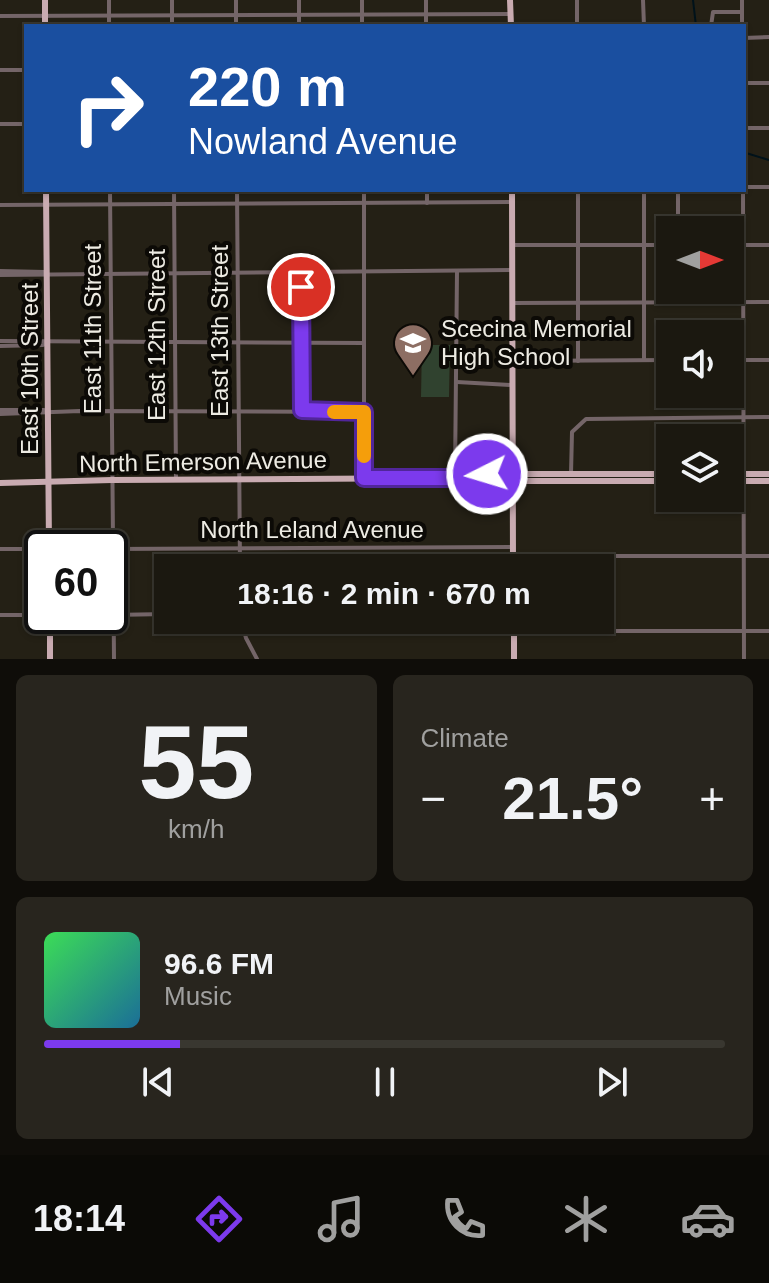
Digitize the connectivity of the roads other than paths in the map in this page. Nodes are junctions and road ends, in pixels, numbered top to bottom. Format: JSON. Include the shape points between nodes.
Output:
{"nodes":[{"id":1,"x":45,"y":0,"type":"edge"},
{"id":2,"x":109,"y":0,"type":"edge"},
{"id":3,"x":172,"y":0,"type":"edge"},
{"id":4,"x":236,"y":0,"type":"edge"},
{"id":5,"x":299,"y":0,"type":"edge"},
{"id":6,"x":362,"y":0,"type":"edge"},
{"id":7,"x":426,"y":0,"type":"edge"},
{"id":8,"x":510,"y":0,"type":"edge"},
{"id":9,"x":577,"y":0,"type":"edge"},
{"id":10,"x":643,"y":0,"type":"edge"},
{"id":11,"x":742,"y":0,"type":"edge"},
{"id":12,"x":742,"y":12,"type":"junction"},
{"id":13,"x":426,"y":14,"type":"junction"},
{"id":14,"x":510,"y":14,"type":"junction"},
{"id":15,"x":236,"y":15,"type":"junction"},
{"id":16,"x":299,"y":15,"type":"junction"},
{"id":17,"x":362,"y":15,"type":"junction"},
{"id":18,"x":0,"y":16,"type":"edge"},
{"id":19,"x":45,"y":16,"type":"junction"},
{"id":20,"x":109,"y":16,"type":"junction"},
{"id":21,"x":172,"y":16,"type":"junction"},
{"id":22,"x":45,"y":24,"type":"edge"},
{"id":23,"x":109,"y":24,"type":"edge"},
{"id":24,"x":172,"y":24,"type":"edge"},
{"id":25,"x":236,"y":24,"type":"edge"},
{"id":26,"x":299,"y":24,"type":"edge"},
{"id":27,"x":362,"y":24,"type":"edge"},
{"id":28,"x":426,"y":24,"type":"edge"},
{"id":29,"x":511,"y":24,"type":"edge"},
{"id":30,"x":577,"y":24,"type":"edge"},
{"id":31,"x":644,"y":24,"type":"edge"},
{"id":32,"x":711,"y":24,"type":"edge"},
{"id":33,"x":742,"y":24,"type":"edge"},
{"id":34,"x":769,"y":37,"type":"edge"},
{"id":35,"x":746,"y":38,"type":"edge"},
{"id":36,"x":0,"y":70,"type":"edge"},
{"id":37,"x":24,"y":70,"type":"edge"},
{"id":38,"x":746,"y":83,"type":"edge"},
{"id":39,"x":769,"y":83,"type":"edge"},
{"id":40,"x":0,"y":124,"type":"edge"},
{"id":41,"x":24,"y":124,"type":"edge"},
{"id":42,"x":746,"y":128,"type":"edge"},
{"id":43,"x":769,"y":128,"type":"edge"},
{"id":44,"x":769,"y":187,"type":"edge"},
{"id":45,"x":746,"y":188,"type":"edge"},
{"id":46,"x":46,"y":192,"type":"edge"},
{"id":47,"x":110,"y":192,"type":"edge"},
{"id":48,"x":174,"y":192,"type":"edge"},
{"id":49,"x":237,"y":192,"type":"edge"},
{"id":50,"x":364,"y":192,"type":"edge"},
{"id":51,"x":427,"y":192,"type":"edge"},
{"id":52,"x":512,"y":192,"type":"edge"},
{"id":53,"x":578,"y":192,"type":"edge"},
{"id":54,"x":644,"y":192,"type":"edge"},
{"id":55,"x":678,"y":192,"type":"edge"},
{"id":56,"x":744,"y":192,"type":"edge"},
{"id":57,"x":512,"y":202,"type":"junction"},
{"id":58,"x":365,"y":203,"type":"junction"},
{"id":59,"x":427,"y":203,"type":"junction"},
{"id":60,"x":174,"y":204,"type":"junction"},
{"id":61,"x":237,"y":204,"type":"junction"},
{"id":62,"x":0,"y":205,"type":"edge"},
{"id":63,"x":47,"y":205,"type":"junction"},
{"id":64,"x":110,"y":205,"type":"junction"},
{"id":65,"x":678,"y":216,"type":"edge"},
{"id":66,"x":744,"y":216,"type":"edge"},
{"id":67,"x":512,"y":245,"type":"junction"},
{"id":68,"x":578,"y":245,"type":"junction"},
{"id":69,"x":644,"y":245,"type":"junction"},
{"id":70,"x":656,"y":245,"type":"edge"},
{"id":71,"x":744,"y":245,"type":"edge"},
{"id":72,"x":769,"y":245,"type":"edge"},
{"id":73,"x":364,"y":270,"type":"junction"},
{"id":74,"x":512,"y":270,"type":"junction"},
{"id":75,"x":301,"y":271,"type":"junction"},
{"id":76,"x":457,"y":271,"type":"junction"},
{"id":77,"x":238,"y":272,"type":"junction"},
{"id":78,"x":0,"y":273,"type":"edge"},
{"id":79,"x":47,"y":273,"type":"junction"},
{"id":80,"x":111,"y":273,"type":"junction"},
{"id":81,"x":174,"y":273,"type":"junction"},
{"id":82,"x":643,"y":302,"type":"junction"},
{"id":83,"x":656,"y":302,"type":"edge"},
{"id":84,"x":744,"y":302,"type":"edge"},
{"id":85,"x":769,"y":302,"type":"edge"},
{"id":86,"x":512,"y":303,"type":"junction"},
{"id":87,"x":578,"y":303,"type":"junction"},
{"id":88,"x":175,"y":342,"type":"junction"},
{"id":89,"x":238,"y":342,"type":"junction"},
{"id":90,"x":302,"y":342,"type":"junction"},
{"id":91,"x":0,"y":343,"type":"edge"},
{"id":92,"x":48,"y":343,"type":"junction"},
{"id":93,"x":111,"y":343,"type":"junction"},
{"id":94,"x":364,"y":343,"type":"junction"},
{"id":95,"x":644,"y":360,"type":"junction"},
{"id":96,"x":656,"y":360,"type":"edge"},
{"id":97,"x":744,"y":360,"type":"joint"},
{"id":98,"x":769,"y":360,"type":"edge"},
{"id":99,"x":512,"y":361,"type":"junction"},
{"id":100,"x":578,"y":361,"type":"junction"},
{"id":101,"x":457,"y":382,"type":"junction"},
{"id":102,"x":512,"y":385,"type":"junction"},
{"id":103,"x":239,"y":410,"type":"junction"},
{"id":104,"x":302,"y":410,"type":"junction"},
{"id":105,"x":112,"y":411,"type":"junction"},
{"id":106,"x":175,"y":411,"type":"junction"},
{"id":107,"x":0,"y":412,"type":"edge"},
{"id":108,"x":48,"y":412,"type":"junction"},
{"id":109,"x":364,"y":412,"type":"junction"},
{"id":110,"x":769,"y":417,"type":"edge"},
{"id":111,"x":745,"y":418,"type":"junction"},
{"id":112,"x":571,"y":474,"type":"junction"},
{"id":113,"x":656,"y":474,"type":"edge"},
{"id":114,"x":769,"y":474,"type":"edge"},
{"id":115,"x":745,"y":477,"type":"junction"},
{"id":116,"x":364,"y":478,"type":"junction"},
{"id":117,"x":455,"y":478,"type":"junction"},
{"id":118,"x":513,"y":478,"type":"junction"},
{"id":119,"x":176,"y":479,"type":"junction"},
{"id":120,"x":240,"y":479,"type":"junction"},
{"id":121,"x":112,"y":480,"type":"junction"},
{"id":122,"x":656,"y":481,"type":"edge"},
{"id":123,"x":769,"y":481,"type":"edge"},
{"id":124,"x":49,"y":482,"type":"junction"},
{"id":125,"x":0,"y":483,"type":"edge"},
{"id":126,"x":49,"y":530,"type":"edge"},
{"id":127,"x":112,"y":530,"type":"edge"},
{"id":128,"x":513,"y":547,"type":"junction"},
{"id":129,"x":240,"y":548,"type":"junction"},
{"id":130,"x":0,"y":549,"type":"edge"},
{"id":131,"x":24,"y":549,"type":"edge"},
{"id":132,"x":128,"y":549,"type":"edge"},
{"id":133,"x":240,"y":554,"type":"edge"},
{"id":134,"x":513,"y":554,"type":"edge"},
{"id":135,"x":614,"y":556,"type":"edge"},
{"id":136,"x":743,"y":556,"type":"junction"},
{"id":137,"x":769,"y":556,"type":"edge"},
{"id":138,"x":154,"y":614,"type":"edge"},
{"id":139,"x":0,"y":615,"type":"edge"},
{"id":140,"x":24,"y":615,"type":"edge"},
{"id":141,"x":128,"y":615,"type":"edge"},
{"id":142,"x":614,"y":631,"type":"edge"},
{"id":143,"x":743,"y":631,"type":"junction"},
{"id":144,"x":769,"y":631,"type":"edge"},
{"id":145,"x":50,"y":634,"type":"edge"},
{"id":146,"x":113,"y":634,"type":"edge"},
{"id":147,"x":245,"y":634,"type":"edge"},
{"id":148,"x":514,"y":634,"type":"edge"},
{"id":149,"x":50,"y":659,"type":"edge"},
{"id":150,"x":114,"y":659,"type":"edge"},
{"id":151,"x":257,"y":659,"type":"edge"},
{"id":152,"x":514,"y":659,"type":"edge"},
{"id":153,"x":744,"y":659,"type":"edge"}],
"edges":[{"from":1,"to":19,"type":"main road"},
{"from":2,"to":20,"type":"street"},
{"from":3,"to":21,"type":"street"},
{"from":4,"to":15,"type":"street"},
{"from":5,"to":16,"type":"street"},
{"from":6,"to":17,"type":"street"},
{"from":7,"to":13,"type":"street"},
{"from":8,"to":14,"type":"main road"},
{"from":9,"to":30,"type":"street"},
{"from":10,"to":31,"type":"street"},
{"from":11,"to":12,"type":"street"},
{"from":12,"to":32,"type":"street","via":[[714,11]]},
{"from":12,"to":33,"type":"street"},
{"from":13,"to":14,"type":"street"},
{"from":13,"to":17,"type":"street"},
{"from":13,"to":28,"type":"street"},
{"from":14,"to":29,"type":"main road"},
{"from":15,"to":16,"type":"street"},
{"from":15,"to":21,"type":"street"},
{"from":15,"to":25,"type":"street"},
{"from":16,"to":17,"type":"street"},
{"from":16,"to":26,"type":"street"},
{"from":17,"to":27,"type":"street"},
{"from":18,"to":19,"type":"street"},
{"from":19,"to":20,"type":"street"},
{"from":19,"to":22,"type":"main road"},
{"from":20,"to":21,"type":"street"},
{"from":20,"to":23,"type":"street"},
{"from":21,"to":24,"type":"street"},
{"from":34,"to":35,"type":"street"},
{"from":36,"to":37,"type":"street"},
{"from":38,"to":39,"type":"street"},
{"from":40,"to":41,"type":"street"},
{"from":42,"to":43,"type":"street"},
{"from":44,"to":45,"type":"street"},
{"from":46,"to":63,"type":"main road","name":"East 10th Street"},
{"from":47,"to":64,"type":"street","name":"East 11th Street"},
{"from":48,"to":60,"type":"street","name":"East 12th Street"},
{"from":49,"to":61,"type":"street","name":"East 13th Street"},
{"from":50,"to":58,"type":"street"},
{"from":51,"to":59,"type":"street"},
{"from":52,"to":57,"type":"main road"},
{"from":53,"to":68,"type":"street"},
{"from":54,"to":69,"type":"street"},
{"from":55,"to":65,"type":"street"},
{"from":56,"to":66,"type":"street"},
{"from":57,"to":59,"type":"street"},
{"from":57,"to":67,"type":"main road"},
{"from":58,"to":59,"type":"street"},
{"from":58,"to":61,"type":"street"},
{"from":58,"to":73,"type":"street"},
{"from":60,"to":61,"type":"street"},
{"from":60,"to":64,"type":"street"},
{"from":60,"to":81,"type":"street","name":"East 12th Street"},
{"from":61,"to":77,"type":"street","name":"East 13th Street"},
{"from":62,"to":63,"type":"street"},
{"from":63,"to":64,"type":"street"},
{"from":63,"to":79,"type":"main road","name":"East 10th Street"},
{"from":64,"to":80,"type":"street","name":"East 11th Street"},
{"from":67,"to":68,"type":"street"},
{"from":67,"to":74,"type":"main road"},
{"from":68,"to":69,"type":"street"},
{"from":68,"to":87,"type":"street"},
{"from":69,"to":70,"type":"street"},
{"from":69,"to":82,"type":"street"},
{"from":71,"to":72,"type":"street"},
{"from":73,"to":75,"type":"street"},
{"from":73,"to":76,"type":"street"},
{"from":73,"to":94,"type":"street"},
{"from":74,"to":76,"type":"street"},
{"from":74,"to":86,"type":"main road"},
{"from":75,"to":77,"type":"street"},
{"from":75,"to":90,"type":"street"},
{"from":76,"to":101,"type":"street"},
{"from":77,"to":81,"type":"street"},
{"from":77,"to":89,"type":"street","name":"East 13th Street"},
{"from":78,"to":79,"type":"street"},
{"from":79,"to":80,"type":"street"},
{"from":79,"to":92,"type":"main road","name":"East 10th Street"},
{"from":80,"to":81,"type":"street"},
{"from":80,"to":93,"type":"street","name":"East 11th Street"},
{"from":81,"to":88,"type":"street","name":"East 12th Street"},
{"from":82,"to":83,"type":"street"},
{"from":82,"to":87,"type":"street"},
{"from":82,"to":95,"type":"street"},
{"from":84,"to":85,"type":"street"},
{"from":86,"to":87,"type":"street"},
{"from":86,"to":99,"type":"main road"},
{"from":87,"to":100,"type":"street"},
{"from":88,"to":89,"type":"street"},
{"from":88,"to":93,"type":"street"},
{"from":88,"to":106,"type":"street","name":"East 12th Street"},
{"from":89,"to":90,"type":"street"},
{"from":89,"to":103,"type":"street","name":"East 13th Street"},
{"from":90,"to":94,"type":"street"},
{"from":90,"to":104,"type":"street"},
{"from":91,"to":92,"type":"street"},
{"from":92,"to":93,"type":"street"},
{"from":92,"to":108,"type":"main road","name":"East 10th Street"},
{"from":93,"to":105,"type":"street","name":"East 11th Street"},
{"from":94,"to":109,"type":"street"},
{"from":95,"to":96,"type":"street"},
{"from":95,"to":100,"type":"street"},
{"from":97,"to":98,"type":"street"},
{"from":97,"to":111,"type":"street"},
{"from":99,"to":100,"type":"street"},
{"from":99,"to":102,"type":"main road"},
{"from":101,"to":102,"type":"street"},
{"from":101,"to":117,"type":"street"},
{"from":102,"to":118,"type":"main road"},
{"from":103,"to":104,"type":"street"},
{"from":103,"to":106,"type":"street"},
{"from":103,"to":120,"type":"street","name":"East 13th Street"},
{"from":104,"to":109,"type":"street"},
{"from":105,"to":106,"type":"street"},
{"from":105,"to":108,"type":"street"},
{"from":105,"to":121,"type":"street","name":"East 11th Street"},
{"from":106,"to":119,"type":"street","name":"East 12th Street"},
{"from":107,"to":108,"type":"street"},
{"from":108,"to":124,"type":"main road","name":"East 10th Street"},
{"from":109,"to":116,"type":"street"},
{"from":110,"to":111,"type":"street"},
{"from":111,"to":112,"type":"street","via":[[591,418],[573,431]]},
{"from":111,"to":115,"type":"street"},
{"from":112,"to":113,"type":"main road","name":"North Emerson Avenue"},
{"from":112,"to":118,"type":"main road","name":"North Emerson Avenue"},
{"from":114,"to":115,"type":"main road"},
{"from":115,"to":123,"type":"main road"},
{"from":115,"to":136,"type":"street"},
{"from":116,"to":117,"type":"main road","name":"North Emerson Avenue"},
{"from":116,"to":120,"type":"main road","name":"North Emerson Avenue"},
{"from":117,"to":118,"type":"main road","name":"North Emerson Avenue"},
{"from":118,"to":122,"type":"main road","name":"North Emerson Avenue"},
{"from":118,"to":128,"type":"main road"},
{"from":119,"to":120,"type":"main road","name":"North Emerson Avenue"},
{"from":119,"to":121,"type":"main road","name":"North Emerson Avenue"},
{"from":120,"to":129,"type":"street","name":"East 13th Street"},
{"from":121,"to":124,"type":"main road","name":"North Emerson Avenue"},
{"from":121,"to":127,"type":"street","name":"East 11th Street"},
{"from":124,"to":125,"type":"main road","name":"North Emerson Avenue"},
{"from":124,"to":126,"type":"main road","name":"East 10th Street"},
{"from":128,"to":129,"type":"street","name":"North Leland Avenue"},
{"from":128,"to":134,"type":"main road"},
{"from":129,"to":132,"type":"street","name":"North Leland Avenue"},
{"from":129,"to":133,"type":"street","name":"East 13th Street"},
{"from":130,"to":131,"type":"street"},
{"from":135,"to":136,"type":"street"},
{"from":136,"to":137,"type":"street"},
{"from":136,"to":143,"type":"street"},
{"from":138,"to":141,"type":"street"},
{"from":139,"to":140,"type":"street"},
{"from":142,"to":143,"type":"street"},
{"from":143,"to":144,"type":"street"},
{"from":143,"to":153,"type":"street"},
{"from":145,"to":149,"type":"main road"},
{"from":146,"to":150,"type":"street","name":"East 11th Street"},
{"from":147,"to":151,"type":"street"},
{"from":148,"to":152,"type":"main road"}]}
